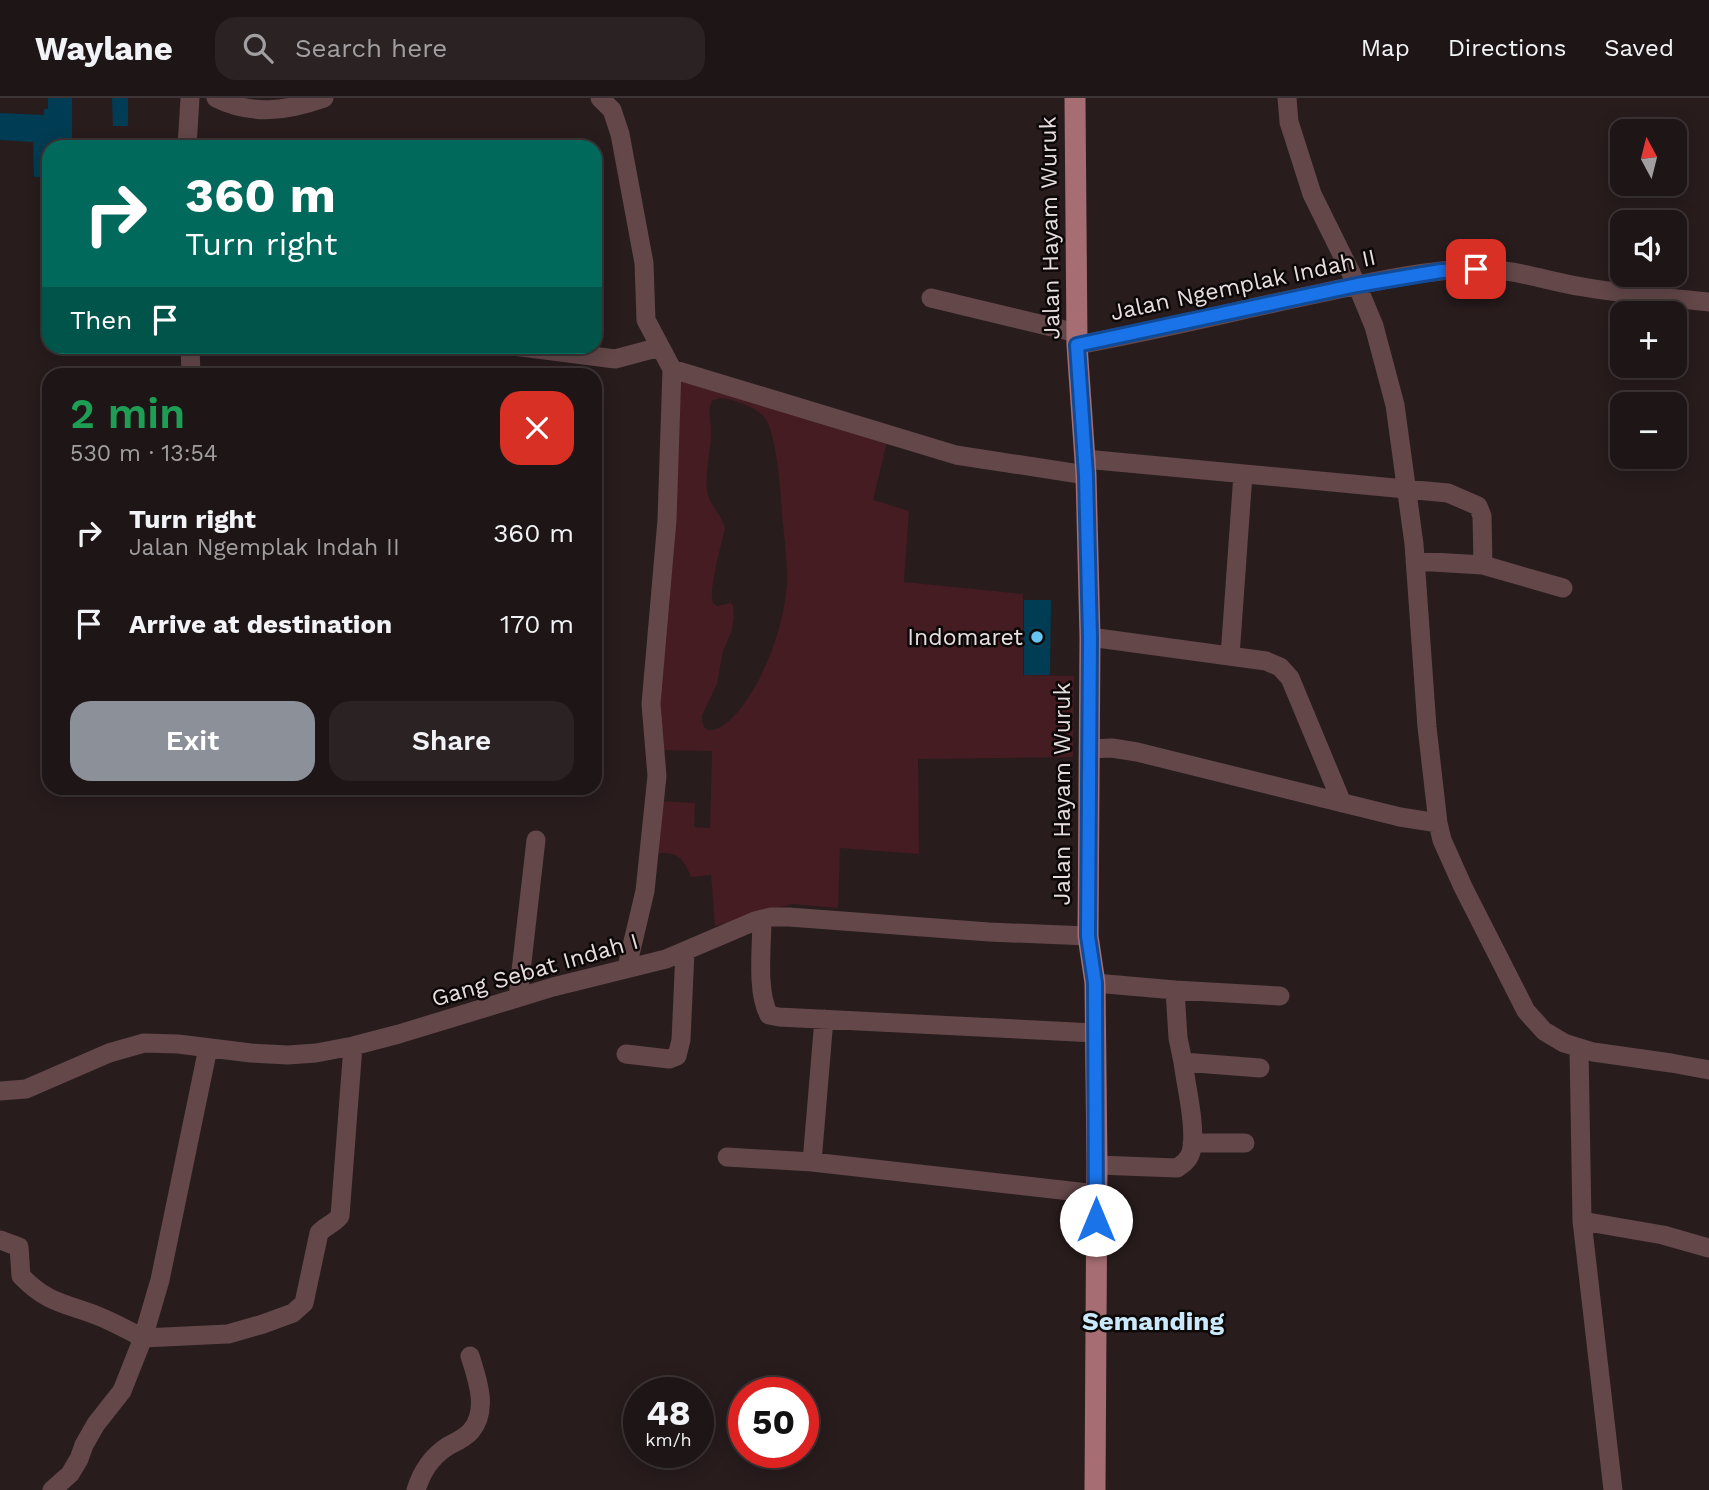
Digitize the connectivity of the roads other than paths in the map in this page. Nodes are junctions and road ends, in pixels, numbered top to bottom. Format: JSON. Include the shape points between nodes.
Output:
{"nodes":[{"id":1,"x":190,"y":98,"type":"edge"},
{"id":2,"x":216,"y":98,"type":"edge"},
{"id":3,"x":324,"y":98,"type":"edge"},
{"id":4,"x":600,"y":98,"type":"edge"},
{"id":5,"x":1075,"y":98,"type":"edge"},
{"id":6,"x":1287,"y":98,"type":"edge"},
{"id":7,"x":187,"y":140,"type":"edge"},
{"id":8,"x":1357,"y":285,"type":"junction"},
{"id":9,"x":931,"y":298,"type":"dead end"},
{"id":10,"x":1709,"y":302,"type":"edge"},
{"id":11,"x":1077,"y":339,"type":"junction"},
{"id":12,"x":660,"y":348,"type":"junction"},
{"id":13,"x":576,"y":354,"type":"edge"},
{"id":14,"x":672,"y":369,"type":"junction"},
{"id":15,"x":1085,"y":467,"type":"junction"},
{"id":16,"x":1243,"y":474,"type":"junction"},
{"id":17,"x":1407,"y":488,"type":"junction"},
{"id":18,"x":1415,"y":561,"type":"junction"},
{"id":19,"x":1483,"y":565,"type":"junction"},
{"id":20,"x":1563,"y":588,"type":"dead end"},
{"id":21,"x":1090,"y":637,"type":"junction"},
{"id":22,"x":1230,"y":656,"type":"junction"},
{"id":23,"x":1089,"y":749,"type":"junction"},
{"id":24,"x":1342,"y":803,"type":"junction"},
{"id":25,"x":1438,"y":823,"type":"junction"},
{"id":26,"x":536,"y":840,"type":"dead end"},
{"id":27,"x":762,"y":919,"type":"junction"},
{"id":28,"x":1088,"y":936,"type":"junction"},
{"id":29,"x":685,"y":951,"type":"junction"},
{"id":30,"x":627,"y":967,"type":"junction"},
{"id":31,"x":1095,"y":983,"type":"junction"},
{"id":32,"x":1175,"y":990,"type":"junction"},
{"id":33,"x":1280,"y":996,"type":"dead end"},
{"id":34,"x":518,"y":997,"type":"junction"},
{"id":35,"x":824,"y":1019,"type":"junction"},
{"id":36,"x":1095,"y":1033,"type":"junction"},
{"id":37,"x":353,"y":1046,"type":"junction"},
{"id":38,"x":208,"y":1048,"type":"junction"},
{"id":39,"x":1579,"y":1048,"type":"junction"},
{"id":40,"x":626,"y":1054,"type":"dead end"},
{"id":41,"x":1183,"y":1062,"type":"junction"},
{"id":42,"x":1259,"y":1068,"type":"dead end"},
{"id":43,"x":1709,"y":1070,"type":"edge"},
{"id":44,"x":0,"y":1091,"type":"edge"},
{"id":45,"x":1192,"y":1143,"type":"junction"},
{"id":46,"x":1245,"y":1143,"type":"dead end"},
{"id":47,"x":727,"y":1157,"type":"dead end"},
{"id":48,"x":812,"y":1162,"type":"junction"},
{"id":49,"x":1097,"y":1165,"type":"junction"},
{"id":50,"x":1097,"y":1194,"type":"junction"},
{"id":51,"x":1582,"y":1221,"type":"junction"},
{"id":52,"x":0,"y":1240,"type":"edge"},
{"id":53,"x":1709,"y":1248,"type":"edge"},
{"id":54,"x":143,"y":1338,"type":"junction"},
{"id":55,"x":470,"y":1356,"type":"dead end"},
{"id":56,"x":52,"y":1490,"type":"edge"},
{"id":57,"x":416,"y":1490,"type":"edge"},
{"id":58,"x":1095,"y":1490,"type":"edge"},
{"id":59,"x":1613,"y":1490,"type":"edge"}],
"edges":[{"from":1,"to":7,"type":"street"},
{"from":2,"to":3,"type":"street","via":[[233,107],[264,110],[300,107]]},
{"from":4,"to":12,"type":"street","via":[[612,110],[621,134],[644,263],[646,320]]},
{"from":5,"to":11,"type":"main road","name":"Jalan Hayam Wuruk"},
{"from":6,"to":8,"type":"street","via":[[1289,122],[1312,194]]},
{"from":8,"to":10,"type":"street","name":"Jalan Ngemplak Indah II","via":[[1441,271],[1501,270],[1580,287]]},
{"from":8,"to":11,"type":"street","name":"Jalan Ngemplak Indah II"},
{"from":8,"to":17,"type":"street","via":[[1374,326],[1395,405]]},
{"from":9,"to":11,"type":"street"},
{"from":11,"to":15,"type":"main road","name":"Jalan Hayam Wuruk"},
{"from":12,"to":13,"type":"street","via":[[615,359]]},
{"from":12,"to":14,"type":"street"},
{"from":14,"to":15,"type":"street","via":[[956,455]]},
{"from":14,"to":30,"type":"street","via":[[667,520],[652,704],[657,776],[645,891]]},
{"from":15,"to":16,"type":"street"},
{"from":15,"to":21,"type":"main road","name":"Jalan Hayam Wuruk"},
{"from":16,"to":17,"type":"street"},
{"from":16,"to":22,"type":"street"},
{"from":17,"to":18,"type":"street"},
{"from":17,"to":19,"type":"street","via":[[1448,493],[1478,506]]},
{"from":18,"to":19,"type":"street"},
{"from":18,"to":25,"type":"street"},
{"from":19,"to":20,"type":"street"},
{"from":21,"to":22,"type":"street"},
{"from":21,"to":23,"type":"main road","name":"Jalan Hayam Wuruk"},
{"from":22,"to":24,"type":"street","via":[[1266,661],[1290,678]]},
{"from":23,"to":24,"type":"street","via":[[1137,752]]},
{"from":23,"to":28,"type":"main road","name":"Jalan Hayam Wuruk"},
{"from":24,"to":25,"type":"street"},
{"from":25,"to":39,"type":"street","via":[[1463,887],[1526,1011],[1544,1031]]},
{"from":26,"to":34,"type":"street"},
{"from":27,"to":28,"type":"street","name":"Gang Sebat Indah I"},
{"from":27,"to":29,"type":"street","name":"Gang Sebat Indah I"},
{"from":27,"to":35,"type":"street","via":[[761,991],[769,1015]]},
{"from":28,"to":31,"type":"main road","name":"Jalan Hayam Wuruk"},
{"from":29,"to":30,"type":"street","name":"Gang Sebat Indah I"},
{"from":29,"to":40,"type":"street","via":[[677,1056]]},
{"from":30,"to":34,"type":"street","name":"Gang Sebat Indah I"},
{"from":31,"to":32,"type":"street"},
{"from":31,"to":36,"type":"main road","name":"Jalan Hayam Wuruk"},
{"from":32,"to":33,"type":"street"},
{"from":32,"to":41,"type":"street"},
{"from":34,"to":37,"type":"street","name":"Gang Sebat Indah I"},
{"from":35,"to":36,"type":"street"},
{"from":35,"to":48,"type":"street"},
{"from":36,"to":49,"type":"main road","name":"Jalan Hayam Wuruk"},
{"from":37,"to":38,"type":"street","name":"Gang Sebat Indah I","via":[[288,1055]]},
{"from":37,"to":54,"type":"street","via":[[340,1216],[319,1233],[304,1303],[293,1313],[228,1334]]},
{"from":38,"to":44,"type":"street","name":"Gang Sebat Indah I","via":[[144,1043],[26,1089]]},
{"from":38,"to":54,"type":"street","via":[[160,1280]]},
{"from":39,"to":43,"type":"street"},
{"from":39,"to":51,"type":"street"},
{"from":41,"to":42,"type":"street"},
{"from":41,"to":45,"type":"street"},
{"from":45,"to":46,"type":"street"},
{"from":45,"to":49,"type":"street","via":[[1191,1153],[1177,1168]]},
{"from":47,"to":48,"type":"street"},
{"from":48,"to":50,"type":"street"},
{"from":49,"to":50,"type":"main road","name":"Jalan Hayam Wuruk"},
{"from":50,"to":58,"type":"main road","name":"Jalan Hayam Wuruk"},
{"from":51,"to":53,"type":"street"},
{"from":51,"to":59,"type":"street"},
{"from":52,"to":54,"type":"street","via":[[19,1247],[21,1276],[34,1290]]},
{"from":54,"to":56,"type":"street","via":[[122,1391],[96,1424],[70,1474]]},
{"from":55,"to":57,"type":"street","via":[[481,1400],[477,1420],[466,1436],[434,1456]]}]}
